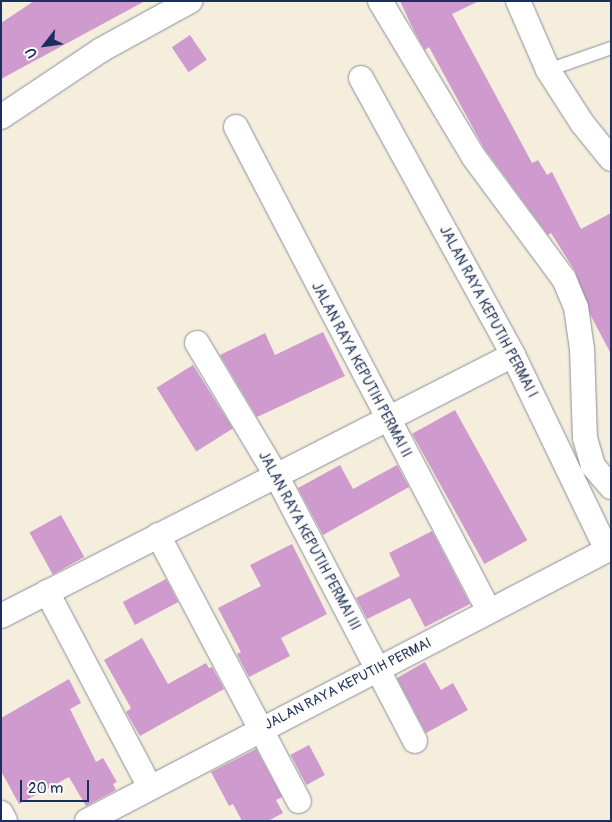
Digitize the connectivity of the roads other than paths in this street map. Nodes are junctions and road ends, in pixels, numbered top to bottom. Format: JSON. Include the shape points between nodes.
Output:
{"nodes":[{"id":1,"x":190,"y":1,"type":"edge"},
{"id":2,"x":380,"y":1,"type":"edge"},
{"id":3,"x":518,"y":1,"type":"edge"},
{"id":4,"x":611,"y":48,"type":"edge"},
{"id":5,"x":548,"y":70,"type":"junction"},
{"id":6,"x":361,"y":78,"type":"dead end"},
{"id":7,"x":1,"y":117,"type":"edge"},
{"id":8,"x":236,"y":127,"type":"dead end"},
{"id":9,"x":611,"y":159,"type":"edge"},
{"id":10,"x":197,"y":343,"type":"dead end"},
{"id":11,"x":513,"y":355,"type":"junction"},
{"id":12,"x":386,"y":418,"type":"junction"},
{"id":13,"x":276,"y":475,"type":"junction"},
{"id":14,"x":611,"y":487,"type":"edge"},
{"id":15,"x":158,"y":535,"type":"junction"},
{"id":16,"x":609,"y":549,"type":"edge"},
{"id":17,"x":48,"y":592,"type":"junction"},
{"id":18,"x":489,"y":611,"type":"junction"},
{"id":19,"x":1,"y":616,"type":"edge"},
{"id":20,"x":378,"y":669,"type":"junction"},
{"id":21,"x":261,"y":728,"type":"junction"},
{"id":22,"x":415,"y":741,"type":"dead end"},
{"id":23,"x":150,"y":787,"type":"junction"},
{"id":24,"x":299,"y":801,"type":"dead end"},
{"id":25,"x":1,"y":813,"type":"edge"},
{"id":26,"x":5,"y":821,"type":"edge"},
{"id":27,"x":87,"y":821,"type":"edge"}],
"edges":[{"from":1,"to":7,"type":"street","via":[[101,50]]},
{"from":2,"to":14,"type":"street","via":[[473,156],[564,279],[577,315],[585,438],[593,466]]},
{"from":3,"to":5,"type":"street"},
{"from":4,"to":5,"type":"lane"},
{"from":5,"to":9,"type":"street","via":[[582,123]]},
{"from":6,"to":11,"type":"street","name":"JALAN RAYA KEPUTIH PERMAI I"},
{"from":8,"to":12,"type":"street","name":"JALAN RAYA KEPUTIH PERMAI II"},
{"from":10,"to":13,"type":"street","name":"JALAN RAYA KEPUTIH PERMAI III"},
{"from":11,"to":12,"type":"street"},
{"from":11,"to":16,"type":"street","name":"JALAN RAYA KEPUTIH PERMAI I"},
{"from":12,"to":13,"type":"street"},
{"from":12,"to":18,"type":"street","name":"JALAN RAYA KEPUTIH PERMAI II"},
{"from":13,"to":15,"type":"street"},
{"from":13,"to":20,"type":"street","name":"JALAN RAYA KEPUTIH PERMAI III"},
{"from":15,"to":17,"type":"street"},
{"from":15,"to":21,"type":"street"},
{"from":16,"to":18,"type":"street","name":"JALAN RAYA KEPUTIH PERMAI"},
{"from":17,"to":19,"type":"street"},
{"from":17,"to":23,"type":"street"},
{"from":18,"to":20,"type":"street","name":"JALAN RAYA KEPUTIH PERMAI"},
{"from":20,"to":21,"type":"street","name":"JALAN RAYA KEPUTIH PERMAI"},
{"from":20,"to":22,"type":"street","name":"JALAN RAYA KEPUTIH PERMAI III"},
{"from":21,"to":23,"type":"street","name":"JALAN RAYA KEPUTIH PERMAI"},
{"from":21,"to":24,"type":"street"},
{"from":23,"to":27,"type":"street","name":"JALAN RAYA KEPUTIH PERMAI"},
{"from":25,"to":26,"type":"street"}]}
